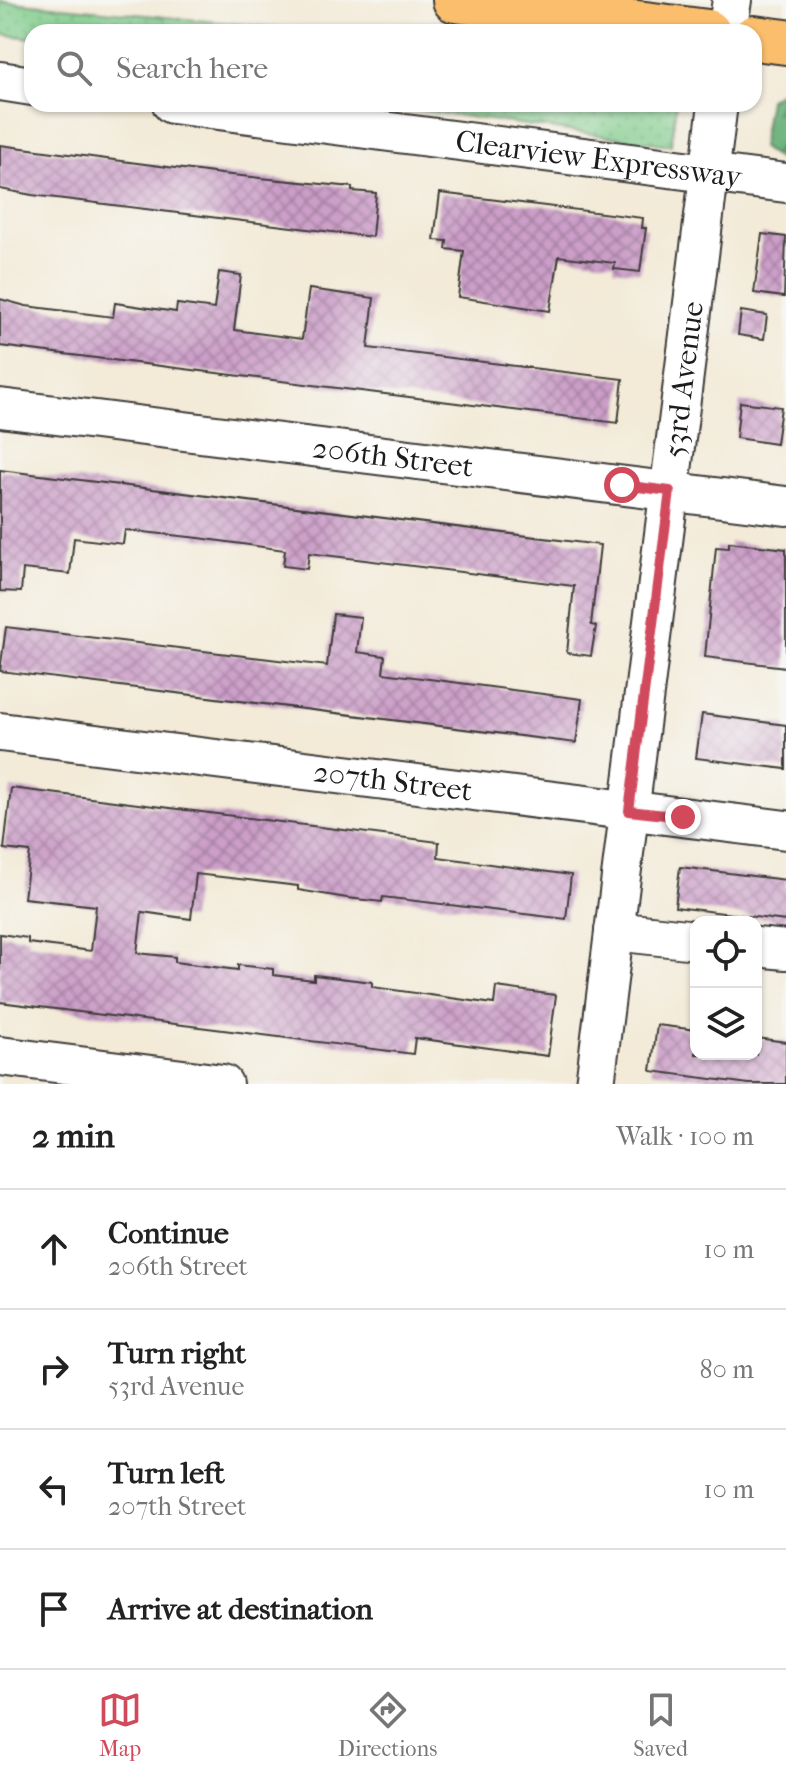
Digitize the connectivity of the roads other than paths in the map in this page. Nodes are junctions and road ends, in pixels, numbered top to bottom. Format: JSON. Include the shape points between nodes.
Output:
{"nodes":[{"id":1,"x":455,"y":0,"type":"edge"},
{"id":2,"x":732,"y":0,"type":"edge"},
{"id":3,"x":645,"y":24,"type":"edge"},
{"id":4,"x":728,"y":24,"type":"edge"},
{"id":5,"x":762,"y":39,"type":"edge"},
{"id":6,"x":786,"y":42,"type":"edge"},
{"id":7,"x":0,"y":81,"type":"edge"},
{"id":8,"x":24,"y":85,"type":"edge"},
{"id":9,"x":233,"y":112,"type":"edge"},
{"id":10,"x":716,"y":116,"type":"edge"},
{"id":11,"x":709,"y":174,"type":"junction"},
{"id":12,"x":786,"y":183,"type":"edge"},
{"id":13,"x":0,"y":408,"type":"edge"},
{"id":14,"x":670,"y":491,"type":"junction"},
{"id":15,"x":786,"y":506,"type":"edge"},
{"id":16,"x":0,"y":732,"type":"edge"},
{"id":17,"x":629,"y":811,"type":"junction"},
{"id":18,"x":786,"y":830,"type":"edge"},
{"id":19,"x":614,"y":931,"type":"junction"},
{"id":20,"x":690,"y":939,"type":"edge"},
{"id":21,"x":762,"y":948,"type":"edge"},
{"id":22,"x":786,"y":950,"type":"edge"},
{"id":23,"x":0,"y":1056,"type":"edge"},
{"id":24,"x":223,"y":1084,"type":"edge"},
{"id":25,"x":595,"y":1084,"type":"edge"}],
"edges":[{"from":1,"to":3,"type":"highway"},
{"from":2,"to":4,"type":"street"},
{"from":5,"to":6,"type":"highway"},
{"from":7,"to":8,"type":"street"},
{"from":9,"to":11,"type":"street","name":"Clearview Expressway"},
{"from":10,"to":11,"type":"street","name":"53rd Avenue"},
{"from":11,"to":12,"type":"street","name":"Clearview Expressway"},
{"from":11,"to":14,"type":"street","name":"53rd Avenue"},
{"from":13,"to":14,"type":"street","name":"206th Street"},
{"from":14,"to":15,"type":"street","name":"206th Street"},
{"from":14,"to":17,"type":"street","name":"53rd Avenue"},
{"from":16,"to":17,"type":"street","name":"207th Street"},
{"from":17,"to":18,"type":"street","name":"207th Street"},
{"from":17,"to":19,"type":"street","name":"53rd Avenue"},
{"from":19,"to":20,"type":"street"},
{"from":19,"to":25,"type":"street","name":"53rd Avenue"},
{"from":21,"to":22,"type":"street"},
{"from":23,"to":24,"type":"street"}]}
